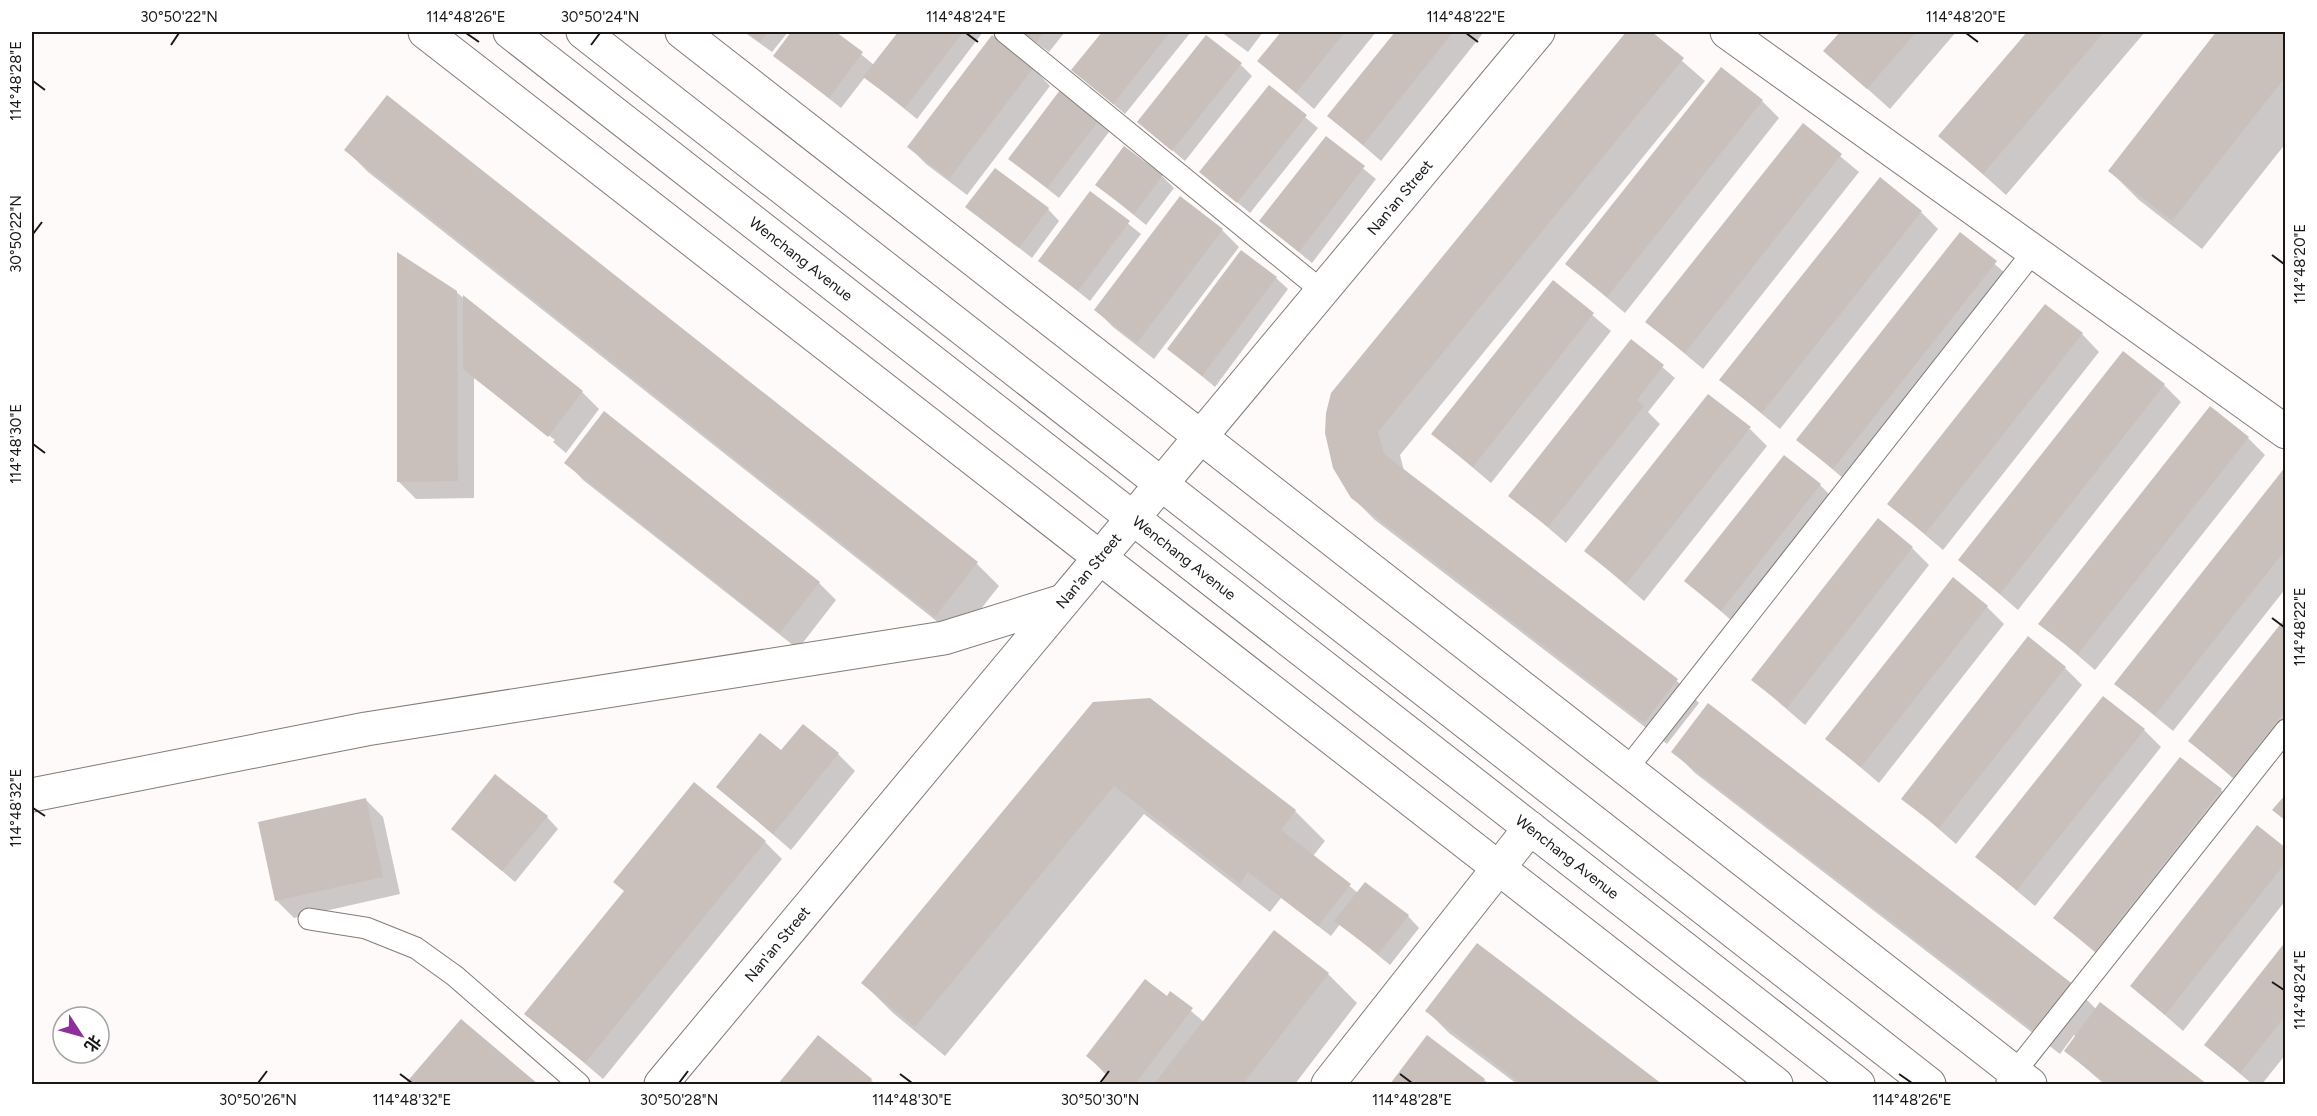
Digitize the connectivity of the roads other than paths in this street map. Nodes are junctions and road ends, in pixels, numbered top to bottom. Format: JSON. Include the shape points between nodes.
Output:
{"nodes":[{"id":1,"x":425,"y":32,"type":"edge"},
{"id":2,"x":510,"y":32,"type":"edge"},
{"id":3,"x":583,"y":32,"type":"edge"},
{"id":4,"x":682,"y":32,"type":"edge"},
{"id":5,"x":1005,"y":32,"type":"edge"},
{"id":6,"x":1538,"y":32,"type":"edge"},
{"id":7,"x":1727,"y":32,"type":"edge"},
{"id":8,"x":2033,"y":252,"type":"junction"},
{"id":9,"x":1322,"y":291,"type":"junction"},
{"id":10,"x":2286,"y":432,"type":"edge"},
{"id":11,"x":1201,"y":436,"type":"junction"},
{"id":12,"x":1161,"y":484,"type":"junction"},
{"id":13,"x":1132,"y":518,"type":"junction"},
{"id":14,"x":1100,"y":558,"type":"junction"},
{"id":15,"x":1063,"y":601,"type":"junction"},
{"id":16,"x":2286,"y":730,"type":"edge"},
{"id":17,"x":1627,"y":769,"type":"junction"},
{"id":18,"x":32,"y":795,"type":"edge"},
{"id":19,"x":1530,"y":828,"type":"junction"},
{"id":20,"x":1498,"y":869,"type":"junction"},
{"id":21,"x":309,"y":919,"type":"dead end"},
{"id":22,"x":2016,"y":1081,"type":"edge"},
{"id":23,"x":579,"y":1084,"type":"edge"},
{"id":24,"x":661,"y":1084,"type":"edge"},
{"id":25,"x":1328,"y":1084,"type":"edge"},
{"id":26,"x":1776,"y":1084,"type":"edge"},
{"id":27,"x":1858,"y":1084,"type":"edge"},
{"id":28,"x":1929,"y":1084,"type":"edge"}],
"edges":[{"from":1,"to":14,"type":"street"},
{"from":2,"to":13,"type":"street","name":"Wenchang Avenue"},
{"from":3,"to":12,"type":"street"},
{"from":4,"to":11,"type":"street"},
{"from":5,"to":9,"type":"lane"},
{"from":6,"to":9,"type":"street","name":"Nan'an Street"},
{"from":7,"to":8,"type":"street"},
{"from":8,"to":10,"type":"street"},
{"from":8,"to":17,"type":"lane"},
{"from":9,"to":11,"type":"street","name":"Nan'an Street"},
{"from":11,"to":12,"type":"street","name":"Nan'an Street"},
{"from":11,"to":17,"type":"street"},
{"from":12,"to":13,"type":"street","name":"Nan'an Street"},
{"from":12,"to":28,"type":"street"},
{"from":13,"to":14,"type":"street","name":"Nan'an Street"},
{"from":13,"to":19,"type":"street","name":"Wenchang Avenue"},
{"from":14,"to":15,"type":"street","name":"Nan'an Street"},
{"from":14,"to":20,"type":"street"},
{"from":15,"to":18,"type":"street","via":[[944,638],[366,729]]},
{"from":15,"to":24,"type":"street","name":"Nan'an Street"},
{"from":16,"to":22,"type":"lane"},
{"from":17,"to":22,"type":"street"},
{"from":19,"to":20,"type":"street"},
{"from":19,"to":27,"type":"street","name":"Wenchang Avenue"},
{"from":20,"to":25,"type":"street"},
{"from":20,"to":26,"type":"street"},
{"from":21,"to":23,"type":"lane","via":[[366,928],[416,948],[455,976]]}]}
